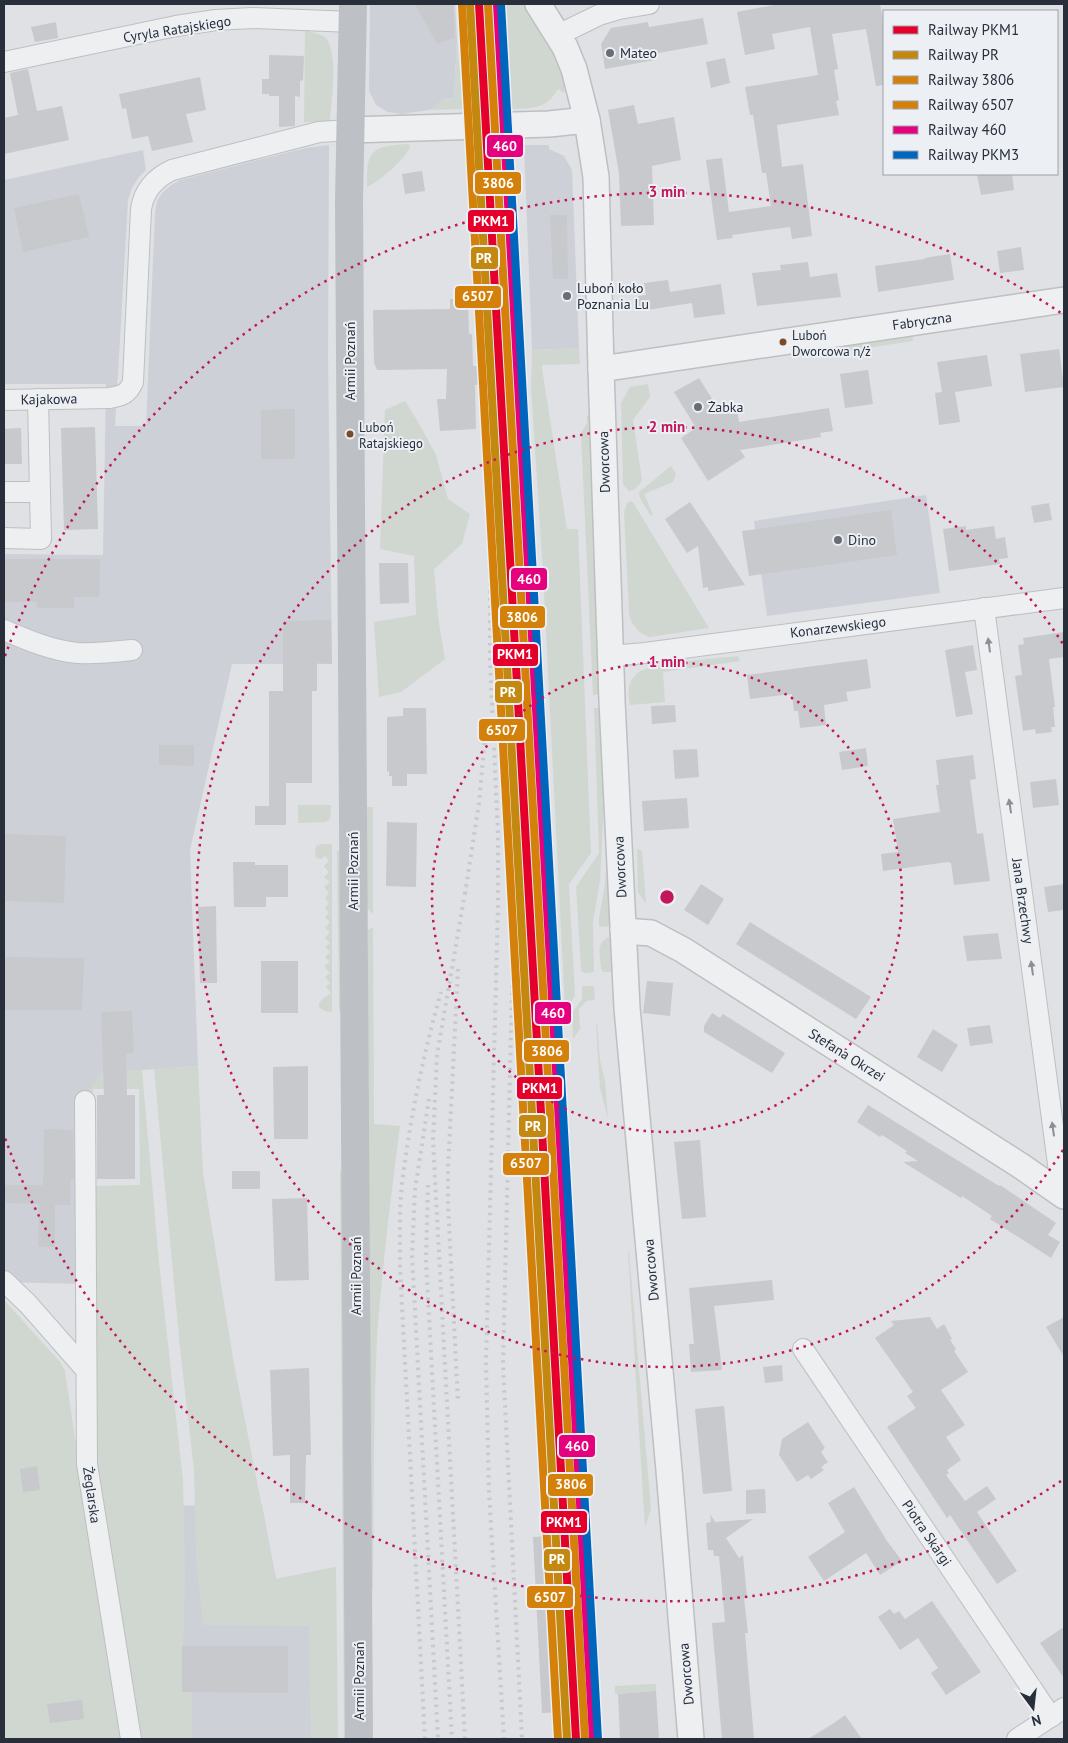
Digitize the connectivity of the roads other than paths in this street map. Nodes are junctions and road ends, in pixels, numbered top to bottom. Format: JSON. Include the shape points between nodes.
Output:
{"nodes":[{"id":1,"x":538,"y":4,"type":"edge"},
{"id":2,"x":649,"y":4,"type":"edge"},
{"id":3,"x":352,"y":13,"type":"edge"},
{"id":4,"x":558,"y":35,"type":"junction"},
{"id":5,"x":4,"y":62,"type":"edge"},
{"id":6,"x":587,"y":120,"type":"junction"},
{"id":7,"x":349,"y":130,"type":"junction"},
{"id":8,"x":1064,"y":300,"type":"edge"},
{"id":9,"x":601,"y":369,"type":"junction"},
{"id":10,"x":38,"y":399,"type":"junction"},
{"id":11,"x":4,"y":400,"type":"edge"},
{"id":12,"x":4,"y":492,"type":"edge"},
{"id":13,"x":40,"y":492,"type":"junction"},
{"id":14,"x":4,"y":538,"type":"edge"},
{"id":15,"x":1064,"y":598,"type":"edge"},
{"id":16,"x":984,"y":608,"type":"junction"},
{"id":17,"x":4,"y":630,"type":"edge"},
{"id":18,"x":132,"y":650,"type":"dead end"},
{"id":19,"x":611,"y":656,"type":"junction"},
{"id":20,"x":623,"y":931,"type":"junction"},
{"id":21,"x":85,"y":1102,"type":"dead end"},
{"id":22,"x":1063,"y":1195,"type":"edge"},
{"id":23,"x":4,"y":1281,"type":"edge"},
{"id":24,"x":803,"y":1349,"type":"dead end"},
{"id":25,"x":86,"y":1370,"type":"junction"},
{"id":26,"x":1058,"y":1712,"type":"edge"},
{"id":27,"x":130,"y":1739,"type":"edge"},
{"id":28,"x":359,"y":1739,"type":"edge"},
{"id":29,"x":691,"y":1739,"type":"edge"},
{"id":30,"x":1017,"y":1739,"type":"edge"}],
"edges":[{"from":1,"to":4,"type":"street","name":"Dworcowa"},
{"from":2,"to":4,"type":"street","via":[[599,15]]},
{"from":3,"to":5,"type":"street","name":"Cyryla Ratajskiego","via":[[216,20]]},
{"from":3,"to":7,"type":"main road","name":"Armii Poznań"},
{"from":4,"to":6,"type":"street","name":"Dworcowa","via":[[574,69]]},
{"from":6,"to":7,"type":"street"},
{"from":6,"to":9,"type":"street","name":"Dworcowa","via":[[596,177]]},
{"from":7,"to":10,"type":"street","name":"Kajakowa","via":[[319,132],[161,175],[142,201],[133,382],[126,394],[119,396]]},
{"from":7,"to":28,"type":"main road","name":"Armii Poznań"},
{"from":8,"to":9,"type":"street","name":"Fabryczna"},
{"from":9,"to":19,"type":"street","name":"Dworcowa"},
{"from":10,"to":11,"type":"street","name":"Kajakowa"},
{"from":10,"to":13,"type":"street"},
{"from":12,"to":13,"type":"street"},
{"from":13,"to":14,"type":"street","via":[[41,539]]},
{"from":15,"to":16,"type":"street","name":"Konarzewskiego"},
{"from":16,"to":19,"type":"street","name":"Konarzewskiego"},
{"from":22,"to":16,"type":"street","name":"Jana Brzechwy","one_way":true},
{"from":17,"to":18,"type":"street","via":[[44,645],[76,652]]},
{"from":19,"to":20,"type":"street","name":"Dworcowa"},
{"from":20,"to":22,"type":"street","name":"Stefana Okrzei","via":[[651,933],[683,950]]},
{"from":20,"to":29,"type":"street","name":"Dworcowa","via":[[628,1026]]},
{"from":21,"to":25,"type":"street","name":"Żeglarska"},
{"from":23,"to":25,"type":"street"},
{"from":24,"to":26,"type":"street","name":"Piotra Skargi"},
{"from":25,"to":27,"type":"street","name":"Żeglarska","via":[[88,1477]]},
{"from":26,"to":30,"type":"street"}]}
